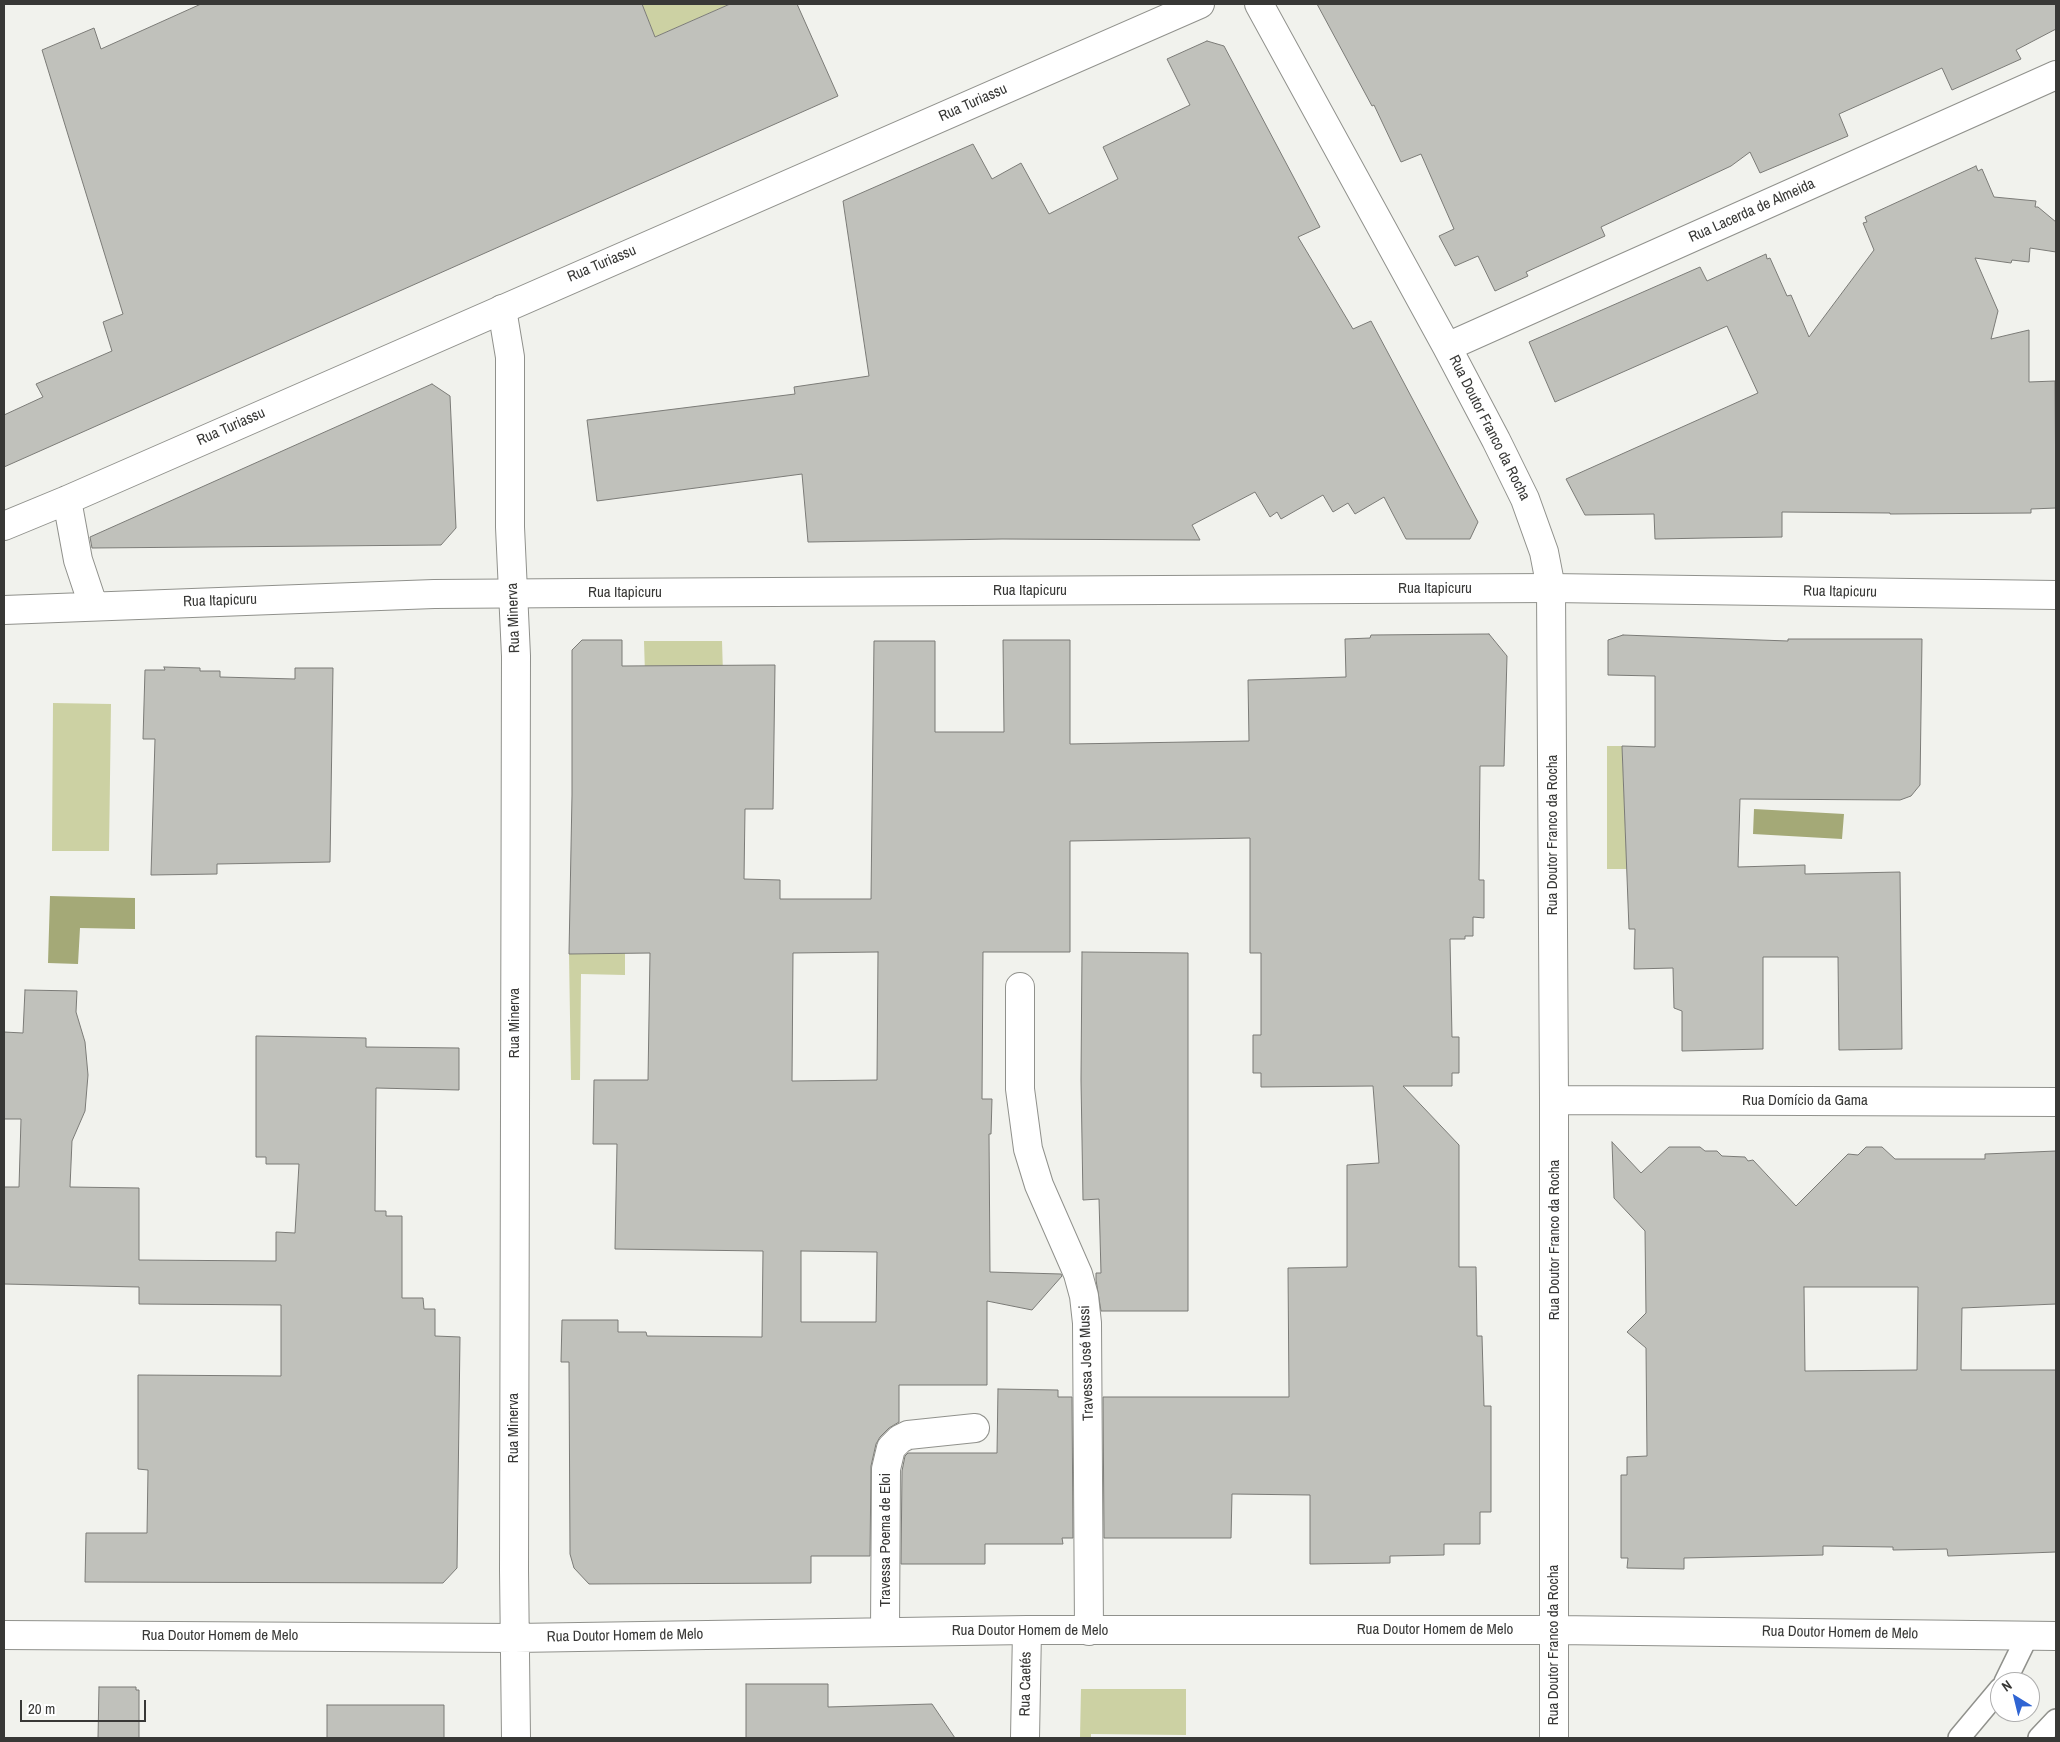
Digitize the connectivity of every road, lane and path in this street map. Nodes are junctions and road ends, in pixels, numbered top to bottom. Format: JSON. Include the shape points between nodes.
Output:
{"nodes":[{"id":1,"x":1200,"y":4,"type":"edge"},
{"id":2,"x":1259,"y":4,"type":"edge"},
{"id":3,"x":2056,"y":75,"type":"edge"},
{"id":4,"x":502,"y":308,"type":"junction"},
{"id":5,"x":1447,"y":347,"type":"junction"},
{"id":6,"x":67,"y":500,"type":"junction"},
{"id":7,"x":4,"y":526,"type":"edge"},
{"id":8,"x":1551,"y":588,"type":"junction"},
{"id":9,"x":514,"y":593,"type":"junction"},
{"id":10,"x":2056,"y":595,"type":"edge"},
{"id":11,"x":93,"y":605,"type":"junction"},
{"id":12,"x":4,"y":610,"type":"edge"},
{"id":13,"x":1020,"y":987,"type":"dead end"},
{"id":14,"x":1554,"y":1100,"type":"junction"},
{"id":15,"x":2056,"y":1102,"type":"edge"},
{"id":16,"x":974,"y":1428,"type":"dead end"},
{"id":17,"x":1027,"y":1630,"type":"junction"},
{"id":18,"x":1555,"y":1630,"type":"junction"},
{"id":19,"x":885,"y":1631,"type":"junction"},
{"id":20,"x":1089,"y":1631,"type":"junction"},
{"id":21,"x":4,"y":1635,"type":"edge"},
{"id":22,"x":2028,"y":1635,"type":"junction"},
{"id":23,"x":2056,"y":1636,"type":"edge"},
{"id":24,"x":515,"y":1638,"type":"junction"},
{"id":25,"x":2010,"y":1672,"type":"edge"},
{"id":26,"x":1990,"y":1701,"type":"edge"},
{"id":27,"x":2056,"y":1720,"type":"edge"},
{"id":28,"x":516,"y":1738,"type":"edge"},
{"id":29,"x":1025,"y":1738,"type":"edge"},
{"id":30,"x":1554,"y":1738,"type":"edge"},
{"id":31,"x":1959,"y":1738,"type":"edge"},
{"id":32,"x":2039,"y":1738,"type":"edge"}],
"edges":[{"from":1,"to":4,"type":"street","name":"Rua Turiassu"},
{"from":2,"to":5,"type":"street","name":"Rua Doutor Franco da Rocha"},
{"from":3,"to":5,"type":"street","name":"Rua Lacerda de Almeida"},
{"from":4,"to":6,"type":"street","name":"Rua Turiassu"},
{"from":4,"to":9,"type":"street","name":"Rua Minerva","via":[[510,357],[510,527]]},
{"from":5,"to":8,"type":"street","name":"Rua Doutor Franco da Rocha","via":[[1526,499],[1544,552]]},
{"from":6,"to":7,"type":"street","name":"Rua Turiassu"},
{"from":6,"to":11,"type":"street","via":[[78,560]]},
{"from":8,"to":9,"type":"street","name":"Rua Itapicuru"},
{"from":8,"to":10,"type":"street","name":"Rua Itapicuru"},
{"from":8,"to":14,"type":"street","name":"Rua Doutor Franco da Rocha"},
{"from":9,"to":11,"type":"street","name":"Rua Itapicuru"},
{"from":9,"to":24,"type":"street","name":"Rua Minerva"},
{"from":11,"to":12,"type":"street","name":"Rua Itapicuru"},
{"from":13,"to":20,"type":"street","name":"Travessa José Mussi","via":[[1020,1089],[1028,1149],[1039,1186],[1078,1274],[1087,1323]]},
{"from":14,"to":15,"type":"street","name":"Rua Domício da Gama"},
{"from":14,"to":18,"type":"street","name":"Rua Doutor Franco da Rocha"},
{"from":16,"to":19,"type":"street","name":"Travessa Poema de Eloi","via":[[908,1434],[892,1448],[886,1469]]},
{"from":17,"to":19,"type":"street","name":"Rua Doutor Homem de Melo"},
{"from":17,"to":20,"type":"street","name":"Rua Doutor Homem de Melo"},
{"from":17,"to":29,"type":"street","name":"Rua Caetés"},
{"from":18,"to":20,"type":"street","name":"Rua Doutor Homem de Melo"},
{"from":18,"to":22,"type":"street","name":"Rua Doutor Homem de Melo"},
{"from":18,"to":30,"type":"street","name":"Rua Doutor Franco da Rocha"},
{"from":19,"to":24,"type":"street","name":"Rua Doutor Homem de Melo"},
{"from":21,"to":24,"type":"street","name":"Rua Doutor Homem de Melo"},
{"from":22,"to":23,"type":"street","name":"Rua Doutor Homem de Melo"},
{"from":22,"to":25,"type":"lane"},
{"from":24,"to":28,"type":"street","name":"Rua Minerva"},
{"from":26,"to":31,"type":"lane"},
{"from":27,"to":32,"type":"lane"}]}
